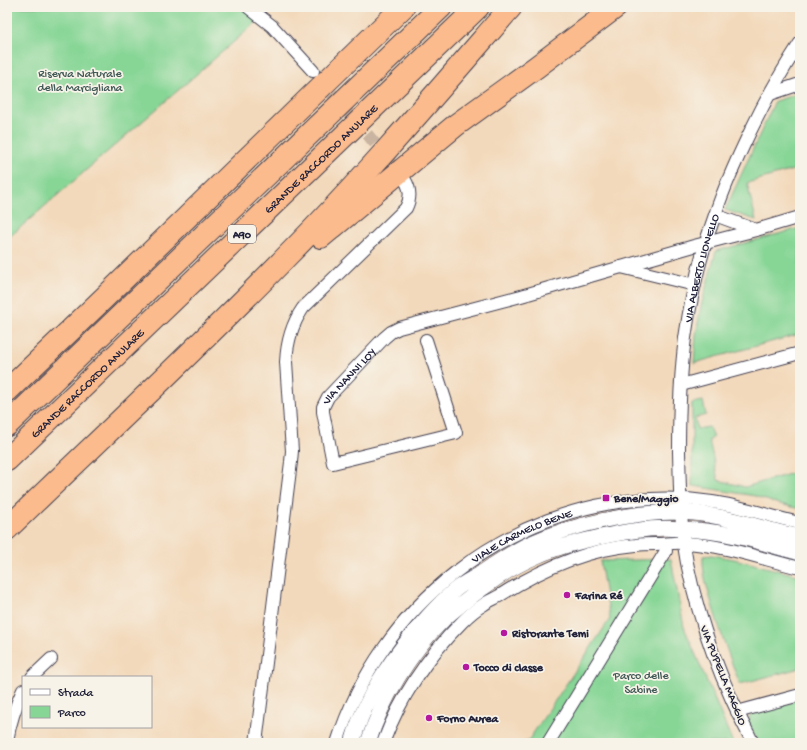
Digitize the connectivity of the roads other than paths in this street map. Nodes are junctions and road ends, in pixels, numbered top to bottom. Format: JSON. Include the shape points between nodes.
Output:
{"nodes":[{"id":1,"x":248,"y":7,"type":"edge"},
{"id":2,"x":403,"y":7,"type":"edge"},
{"id":3,"x":441,"y":7,"type":"edge"},
{"id":4,"x":478,"y":7,"type":"edge"},
{"id":5,"x":511,"y":7,"type":"edge"},
{"id":6,"x":616,"y":7,"type":"edge"},
{"id":7,"x":621,"y":7,"type":"edge"},
{"id":8,"x":592,"y":24,"type":"junction"},
{"id":9,"x":798,"y":49,"type":"edge"},
{"id":10,"x":313,"y":71,"type":"tunnel mouth"},
{"id":11,"x":800,"y":84,"type":"edge"},
{"id":12,"x":770,"y":94,"type":"junction"},
{"id":13,"x":405,"y":180,"type":"tunnel mouth"},
{"id":14,"x":715,"y":215,"type":"junction"},
{"id":15,"x":800,"y":218,"type":"edge"},
{"id":16,"x":756,"y":230,"type":"junction"},
{"id":17,"x":706,"y":242,"type":"junction"},
{"id":18,"x":619,"y":267,"type":"junction"},
{"id":19,"x":696,"y":285,"type":"junction"},
{"id":20,"x":104,"y":298,"type":"junction"},
{"id":21,"x":242,"y":303,"type":"junction"},
{"id":22,"x":426,"y":340,"type":"dead end"},
{"id":23,"x":800,"y":353,"type":"edge"},
{"id":24,"x":7,"y":383,"type":"edge"},
{"id":25,"x":681,"y":385,"type":"junction"},
{"id":26,"x":7,"y":391,"type":"edge"},
{"id":27,"x":7,"y":425,"type":"edge"},
{"id":28,"x":7,"y":460,"type":"edge"},
{"id":29,"x":46,"y":491,"type":"junction"},
{"id":30,"x":681,"y":506,"type":"junction"},
{"id":31,"x":7,"y":523,"type":"edge"},
{"id":32,"x":800,"y":523,"type":"edge"},
{"id":33,"x":7,"y":529,"type":"edge"},
{"id":34,"x":512,"y":536,"type":"junction"},
{"id":35,"x":683,"y":536,"type":"junction"},
{"id":36,"x":800,"y":537,"type":"edge"},
{"id":37,"x":666,"y":551,"type":"dead end"},
{"id":38,"x":800,"y":553,"type":"edge"},
{"id":39,"x":522,"y":555,"type":"junction"},
{"id":40,"x":800,"y":568,"type":"edge"},
{"id":41,"x":533,"y":575,"type":"junction"},
{"id":42,"x":51,"y":659,"type":"dead end"},
{"id":43,"x":33,"y":676,"type":"edge"},
{"id":44,"x":22,"y":692,"type":"edge"},
{"id":45,"x":800,"y":695,"type":"edge"},
{"id":46,"x":738,"y":712,"type":"junction"},
{"id":47,"x":7,"y":741,"type":"edge"},
{"id":48,"x":256,"y":743,"type":"edge"},
{"id":49,"x":338,"y":743,"type":"edge"},
{"id":50,"x":352,"y":743,"type":"edge"},
{"id":51,"x":368,"y":743,"type":"edge"},
{"id":52,"x":383,"y":743,"type":"edge"},
{"id":53,"x":548,"y":743,"type":"edge"},
{"id":54,"x":753,"y":743,"type":"edge"}],
"edges":[{"from":1,"to":10,"type":"street","via":[[272,26]]},
{"from":2,"to":20,"type":"highway"},
{"from":3,"to":27,"type":"highway","number":"A90"},
{"from":4,"to":28,"type":"highway","name":"GRANDE RACCORDO ANULARE","number":"A90"},
{"from":5,"to":21,"type":"highway","via":[[343,197]]},
{"from":6,"to":8,"type":"highway"},
{"from":7,"to":8,"type":"highway"},
{"from":8,"to":21,"type":"highway","via":[[456,125]]},
{"from":9,"to":12,"type":"street","name":"VIA ALBERTO LIONELLO"},
{"from":11,"to":12,"type":"street"},
{"from":12,"to":14,"type":"street","name":"VIA ALBERTO LIONELLO","via":[[744,144]]},
{"from":13,"to":48,"type":"street","via":[[410,190],[410,200],[406,208],[303,308],[297,316],[289,338],[286,362],[292,450]]},
{"from":14,"to":16,"type":"street"},
{"from":14,"to":17,"type":"street","name":"VIA ALBERTO LIONELLO"},
{"from":15,"to":16,"type":"street","name":"VIA NANNI LOY"},
{"from":16,"to":17,"type":"street","name":"VIA NANNI LOY"},
{"from":17,"to":18,"type":"street","name":"VIA NANNI LOY"},
{"from":17,"to":19,"type":"street","name":"VIA ALBERTO LIONELLO"},
{"from":18,"to":19,"type":"street","name":"VIA NANNI LOY"},
{"from":18,"to":22,"type":"street","name":"VIA NANNI LOY","via":[[391,332],[325,402],[323,417],[333,463],[456,433]]},
{"from":19,"to":25,"type":"street","name":"VIA ALBERTO LIONELLO","via":[[686,336]]},
{"from":20,"to":24,"type":"highway"},
{"from":20,"to":26,"type":"highway"},
{"from":21,"to":29,"type":"highway"},
{"from":23,"to":25,"type":"street"},
{"from":25,"to":30,"type":"street","name":"VIA ALBERTO LIONELLO"},
{"from":29,"to":31,"type":"highway"},
{"from":29,"to":33,"type":"highway"},
{"from":30,"to":32,"type":"street","name":"VIALE CARMELO BENE","via":[[712,502]]},
{"from":30,"to":34,"type":"street","name":"VIALE CARMELO BENE","via":[[651,499],[596,506],[554,518]]},
{"from":30,"to":35,"type":"street","name":"VIA PUPELLA MAGGIO"},
{"from":30,"to":36,"type":"street","name":"VIALE CARMELO BENE","via":[[710,516]]},
{"from":30,"to":39,"type":"street","name":"VIALE CARMELO BENE","via":[[658,513],[594,522],[560,532],[534,542]]},
{"from":34,"to":39,"type":"street"},
{"from":34,"to":49,"type":"street","name":"VIALE CARMELO BENE","via":[[456,572],[411,614],[367,674],[351,706]]},
{"from":35,"to":38,"type":"street","name":"VIALE CARMELO BENE","via":[[708,531]]},
{"from":35,"to":39,"type":"street","name":"VIALE CARMELO BENE","via":[[652,529],[639,530]]},
{"from":35,"to":40,"type":"street","name":"VIALE CARMELO BENE","via":[[707,545]]},
{"from":35,"to":41,"type":"street","name":"VIALE CARMELO BENE","via":[[599,551],[564,561]]},
{"from":35,"to":46,"type":"street","name":"VIA PUPELLA MAGGIO","via":[[692,584],[707,638]]},
{"from":37,"to":53,"type":"street"},
{"from":39,"to":41,"type":"street"},
{"from":39,"to":50,"type":"street","name":"VIALE CARMELO BENE","via":[[465,582],[425,619],[380,679],[362,715]]},
{"from":39,"to":51,"type":"street","name":"VIALE CARMELO BENE","via":[[505,572],[442,621],[429,635],[395,683],[381,709]]},
{"from":41,"to":52,"type":"street","name":"VIALE CARMELO BENE","via":[[482,605],[439,647],[403,702]]},
{"from":42,"to":43,"type":"street"},
{"from":44,"to":47,"type":"street","via":[[12,716]]},
{"from":45,"to":46,"type":"street"},
{"from":46,"to":54,"type":"street","name":"VIA PUPELLA MAGGIO"}]}
